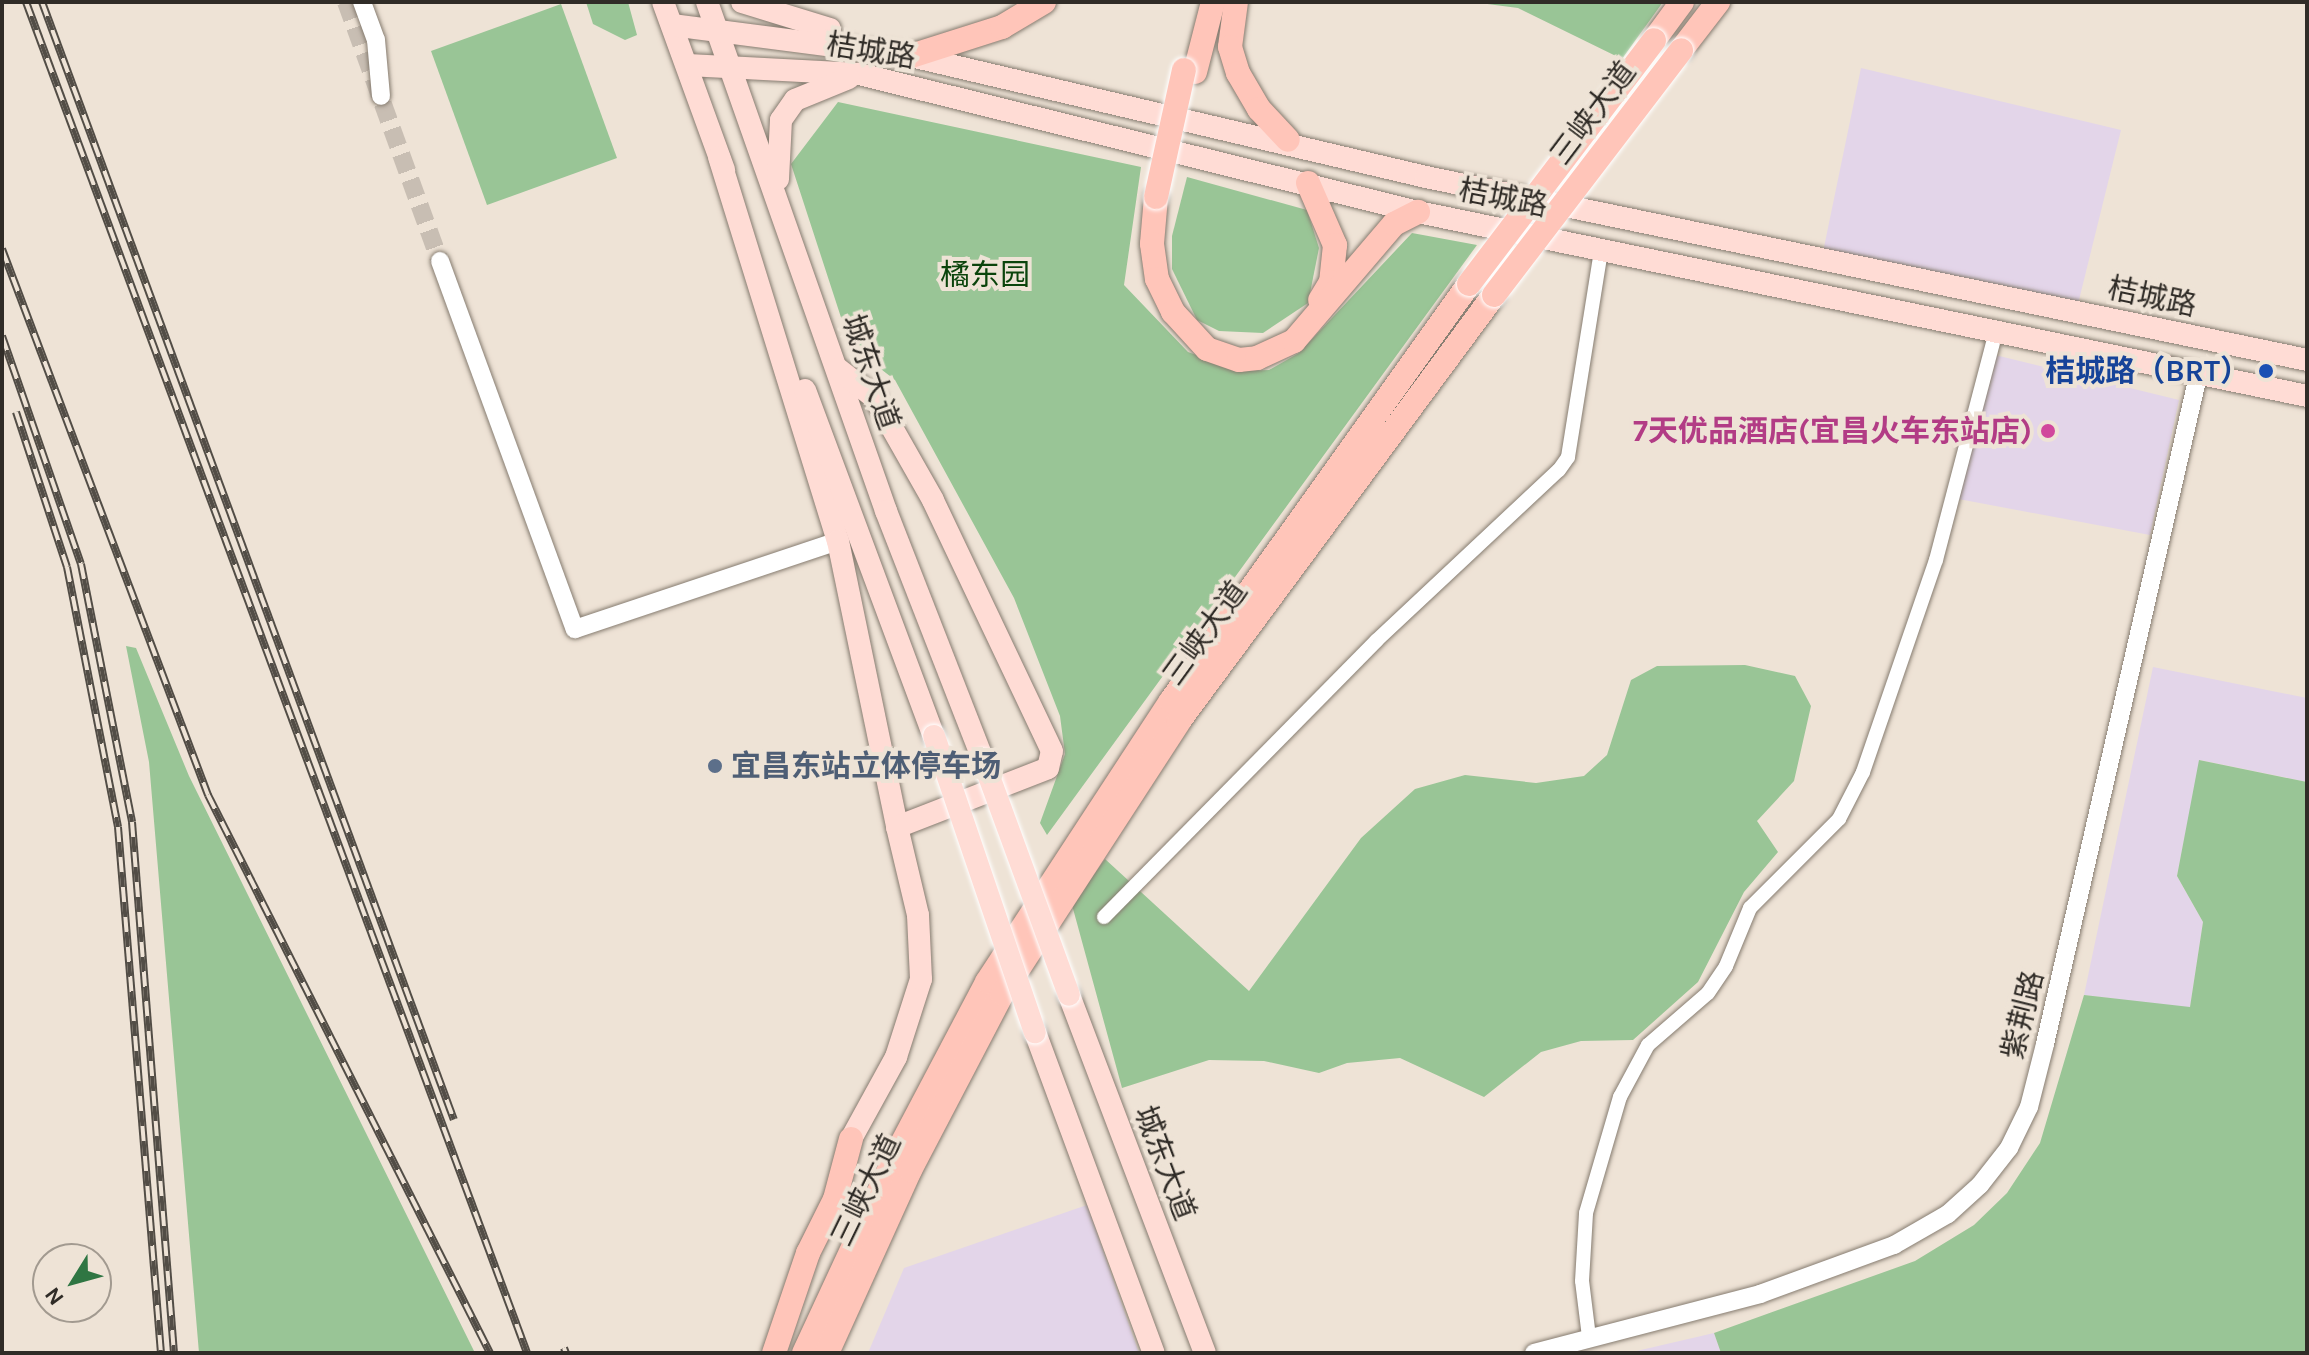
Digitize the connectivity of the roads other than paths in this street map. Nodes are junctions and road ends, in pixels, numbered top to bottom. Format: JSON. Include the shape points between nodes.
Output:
{"nodes":[{"id":1,"x":362,"y":2,"type":"edge"},
{"id":2,"x":663,"y":2,"type":"edge"},
{"id":3,"x":707,"y":2,"type":"edge"},
{"id":4,"x":742,"y":2,"type":"edge"},
{"id":5,"x":1044,"y":2,"type":"edge"},
{"id":6,"x":1204,"y":2,"type":"edge"},
{"id":7,"x":1213,"y":2,"type":"edge"},
{"id":8,"x":1236,"y":2,"type":"edge"},
{"id":9,"x":1682,"y":2,"type":"edge"},
{"id":10,"x":1718,"y":2,"type":"edge"},
{"id":11,"x":672,"y":25,"type":"junction"},
{"id":12,"x":717,"y":27,"type":"junction"},
{"id":13,"x":911,"y":56,"type":"junction"},
{"id":14,"x":688,"y":65,"type":"junction"},
{"id":15,"x":729,"y":65,"type":"junction"},
{"id":16,"x":1190,"y":71,"type":"junction"},
{"id":17,"x":859,"y":74,"type":"junction"},
{"id":18,"x":381,"y":96,"type":"dead end"},
{"id":19,"x":1288,"y":140,"type":"junction"},
{"id":20,"x":719,"y":157,"type":"junction"},
{"id":21,"x":1308,"y":183,"type":"junction"},
{"id":22,"x":1160,"y":198,"type":"junction"},
{"id":23,"x":781,"y":208,"type":"junction"},
{"id":24,"x":1418,"y":212,"type":"junction"},
{"id":25,"x":1601,"y":250,"type":"junction"},
{"id":26,"x":440,"y":261,"type":"tunnel mouth"},
{"id":27,"x":1996,"y":332,"type":"junction"},
{"id":28,"x":2307,"y":360,"type":"edge"},
{"id":29,"x":838,"y":369,"type":"junction"},
{"id":30,"x":2198,"y":376,"type":"junction"},
{"id":31,"x":2307,"y":396,"type":"edge"},
{"id":32,"x":838,"y":541,"type":"junction"},
{"id":33,"x":897,"y":827,"type":"junction"},
{"id":34,"x":1104,"y":917,"type":"dead end"},
{"id":35,"x":851,"y":1139,"type":"joint"},
{"id":36,"x":1589,"y":1337,"type":"junction"},
{"id":37,"x":774,"y":1353,"type":"edge"},
{"id":38,"x":804,"y":1353,"type":"edge"},
{"id":39,"x":827,"y":1353,"type":"edge"},
{"id":40,"x":1154,"y":1353,"type":"edge"},
{"id":41,"x":1205,"y":1353,"type":"edge"},
{"id":42,"x":1534,"y":1353,"type":"edge"}],
"edges":[{"from":1,"to":18,"type":"street","via":[[376,40]]},
{"from":2,"to":11,"type":"main road"},
{"from":3,"to":12,"type":"main road","name":"城东大道"},
{"from":4,"to":13,"type":"main road"},
{"from":5,"to":13,"type":"highway","via":[[1002,27]]},
{"from":6,"to":16,"type":"highway"},
{"from":7,"to":16,"type":"highway"},
{"from":8,"to":19,"type":"highway","via":[[1230,47],[1238,73],[1259,109]]},
{"from":9,"to":38,"type":"highway","name":"三峡大道","bridge":true,"via":[[1469,284],[1171,701],[987,982],[897,1153]]},
{"from":10,"to":39,"type":"highway","name":"三峡大道","bridge":true,"via":[[1179,721],[1002,994],[910,1170]]},
{"from":11,"to":12,"type":"main road","name":"桔城路"},
{"from":11,"to":14,"type":"main road"},
{"from":12,"to":13,"type":"main road","name":"桔城路"},
{"from":12,"to":15,"type":"main road","name":"城东大道"},
{"from":13,"to":19,"type":"main road","name":"桔城路"},
{"from":14,"to":15,"type":"main road","name":"桔城路"},
{"from":14,"to":20,"type":"main road"},
{"from":15,"to":17,"type":"main road","name":"桔城路"},
{"from":15,"to":23,"type":"main road","name":"城东大道"},
{"from":16,"to":22,"type":"highway","bridge":true},
{"from":17,"to":21,"type":"main road","name":"桔城路"},
{"from":17,"to":23,"type":"main road","via":[[795,100],[781,120],[776,148]]},
{"from":19,"to":28,"type":"main road","name":"桔城路","via":[[1426,177]]},
{"from":20,"to":32,"type":"main road"},
{"from":20,"to":40,"type":"main road","bridge":true,"via":[[934,736],[1035,1032]]},
{"from":21,"to":22,"type":"highway","via":[[1335,245],[1331,282],[1286,337],[1250,349],[1212,341],[1177,304],[1162,239]]},
{"from":21,"to":24,"type":"main road","name":"桔城路"},
{"from":22,"to":24,"type":"highway","via":[[1152,244],[1157,279],[1173,312],[1207,349],[1239,360],[1294,341],[1394,224]]},
{"from":23,"to":29,"type":"main road","name":"城东大道"},
{"from":24,"to":25,"type":"main road","name":"桔城路"},
{"from":25,"to":27,"type":"main road","name":"桔城路"},
{"from":25,"to":34,"type":"street","via":[[1568,457],[1559,470],[1376,641]]},
{"from":26,"to":32,"type":"street","via":[[575,629]]},
{"from":27,"to":30,"type":"main road","name":"桔城路"},
{"from":27,"to":36,"type":"street","via":[[1936,560],[1863,772],[1839,819],[1750,908],[1726,966],[1708,993],[1648,1045],[1620,1097],[1586,1213],[1582,1281]]},
{"from":29,"to":33,"type":"main road","via":[[875,398],[933,500],[1052,751],[1048,768]]},
{"from":29,"to":41,"type":"main road","name":"城东大道","bridge":true,"via":[[886,511]]},
{"from":30,"to":31,"type":"main road","name":"桔城路"},
{"from":30,"to":36,"type":"street","name":"紫荆路","via":[[2045,1044],[2029,1107],[2009,1148],[1948,1214],[1894,1245],[1760,1294]]},
{"from":32,"to":33,"type":"main road"},
{"from":33,"to":35,"type":"main road","via":[[918,915],[921,979],[896,1057]]},
{"from":35,"to":37,"type":"highway","via":[[835,1199],[808,1253]]},
{"from":36,"to":42,"type":"street","name":"紫荆路"}]}
